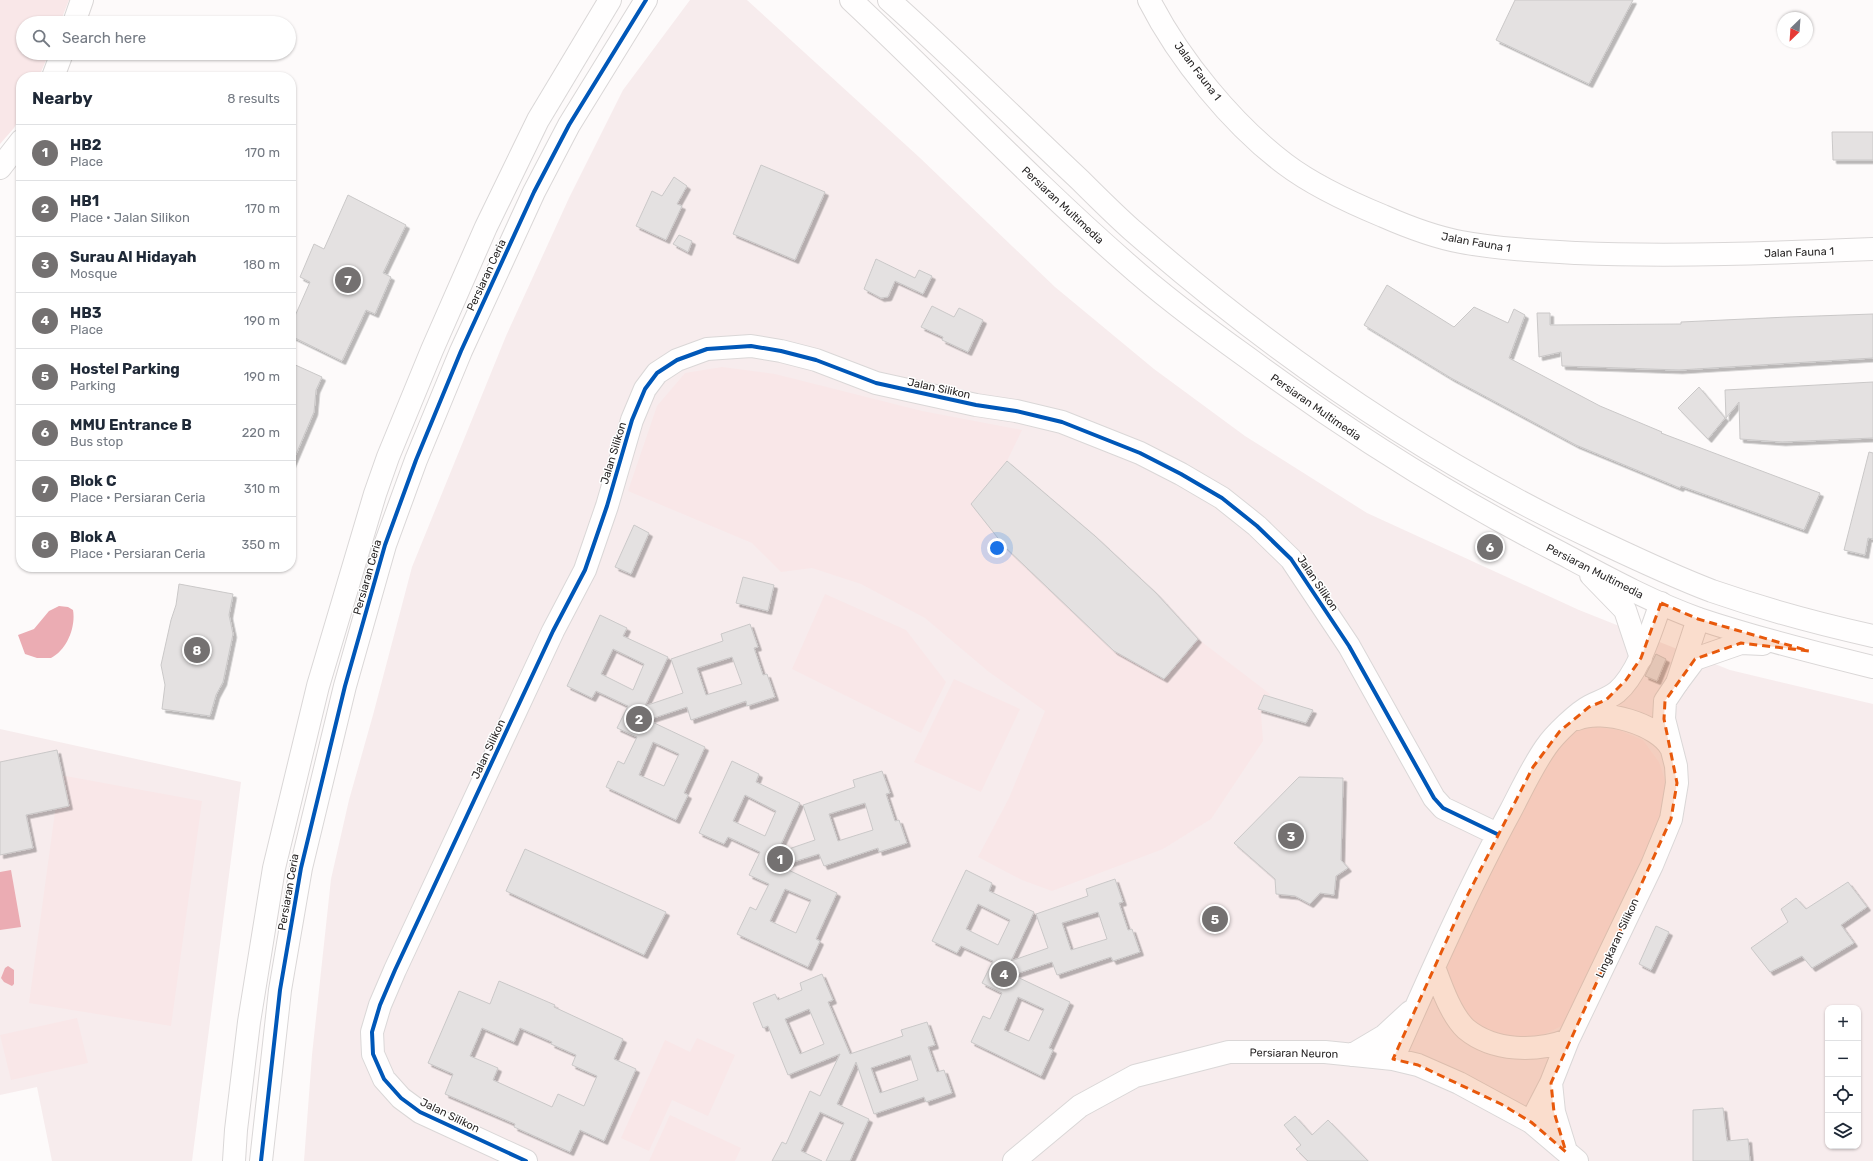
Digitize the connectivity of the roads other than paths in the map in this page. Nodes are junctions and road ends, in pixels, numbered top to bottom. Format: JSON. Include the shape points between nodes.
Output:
{"nodes":[{"id":1,"x":82,"y":0,"type":"edge"},
{"id":2,"x":610,"y":0,"type":"edge"},
{"id":3,"x":646,"y":0,"type":"edge"},
{"id":4,"x":889,"y":0,"type":"edge"},
{"id":5,"x":1149,"y":0,"type":"edge"},
{"id":6,"x":852,"y":2,"type":"edge"},
{"id":7,"x":76,"y":16,"type":"edge"},
{"id":8,"x":59,"y":60,"type":"edge"},
{"id":9,"x":54,"y":72,"type":"edge"},
{"id":10,"x":16,"y":148,"type":"edge"},
{"id":11,"x":0,"y":168,"type":"edge"},
{"id":12,"x":1873,"y":249,"type":"edge"},
{"id":13,"x":1579,"y":563,"type":"junction"},
{"id":14,"x":1661,"y":603,"type":"junction"},
{"id":15,"x":1698,"y":618,"type":"junction"},
{"id":16,"x":1873,"y":636,"type":"edge"},
{"id":17,"x":1810,"y":651,"type":"junction"},
{"id":18,"x":1641,"y":658,"type":"junction"},
{"id":19,"x":1873,"y":667,"type":"edge"},
{"id":20,"x":1677,"y":683,"type":"junction"},
{"id":21,"x":1560,"y":731,"type":"junction"},
{"id":22,"x":1671,"y":748,"type":"junction"},
{"id":23,"x":1497,"y":834,"type":"junction"},
{"id":24,"x":1434,"y":967,"type":"junction"},
{"id":25,"x":1416,"y":1005,"type":"junction"},
{"id":26,"x":1568,"y":1040,"type":"junction"},
{"id":27,"x":1352,"y":1055,"type":"junction"},
{"id":28,"x":1393,"y":1059,"type":"junction"},
{"id":29,"x":1551,"y":1083,"type":"junction"},
{"id":30,"x":1531,"y":1122,"type":"junction"},
{"id":31,"x":1572,"y":1157,"type":"edge"},
{"id":32,"x":234,"y":1161,"type":"edge"},
{"id":33,"x":261,"y":1161,"type":"edge"},
{"id":34,"x":526,"y":1161,"type":"edge"},
{"id":35,"x":1014,"y":1161,"type":"edge"}],
"edges":[{"from":1,"to":7,"type":"street"},
{"from":2,"to":32,"type":"street","name":"Persiaran Ceria","via":[[538,120],[486,227],[432,350],[388,457],[376,494],[318,686],[274,868],[249,1022]]},
{"from":3,"to":33,"type":"street","name":"Persiaran Ceria","via":[[569,125],[534,192],[461,351],[416,460],[385,545],[345,686],[301,868],[280,990]]},
{"from":4,"to":16,"type":"street","via":[[1128,227],[1207,294],[1364,408],[1461,469],[1523,504],[1673,575],[1712,591],[1793,616]]},
{"from":5,"to":12,"type":"street","name":"Jalan Fauna 1","via":[[1191,66],[1254,139],[1287,166],[1327,191],[1411,228],[1460,242],[1515,250],[1636,256]]},
{"from":6,"to":13,"type":"street","name":"Persiaran Multimedia","via":[[1077,219],[1174,303],[1288,388],[1385,453],[1486,514]]},
{"from":8,"to":9,"type":"street"},
{"from":10,"to":11,"type":"street"},
{"from":13,"to":14,"type":"street","name":"Persiaran Multimedia"},
{"from":13,"to":18,"type":"street","via":[[1625,610]]},
{"from":14,"to":15,"type":"street","name":"Persiaran Multimedia"},
{"from":14,"to":18,"type":"street"},
{"from":15,"to":17,"type":"street","name":"Persiaran Multimedia"},
{"from":15,"to":20,"type":"street","name":"Lingkaran Silikon"},
{"from":17,"to":19,"type":"street","name":"Persiaran Multimedia"},
{"from":17,"to":20,"type":"street","via":[[1741,643],[1694,659]]},
{"from":18,"to":21,"type":"street","via":[[1618,691],[1606,700],[1589,706]]},
{"from":20,"to":22,"type":"street","name":"Lingkaran Silikon","via":[[1665,701],[1664,719]]},
{"from":21,"to":22,"type":"street","via":[[1580,718],[1614,717],[1635,721],[1666,740]]},
{"from":21,"to":23,"type":"street","via":[[1532,767]]},
{"from":22,"to":26,"type":"street","name":"Lingkaran Silikon","via":[[1677,784],[1671,819],[1652,865]]},
{"from":23,"to":24,"type":"street"},
{"from":23,"to":34,"type":"street","name":"Jalan Silikon","via":[[1443,808],[1434,798],[1349,646],[1291,559],[1257,526],[1222,498],[1140,453],[1062,422],[876,383],[816,360],[782,351],[751,346],[707,348],[677,360],[657,373],[645,389],[632,420],[607,506],[584,570],[553,630],[395,970],[372,1032],[373,1054],[384,1079],[401,1098],[420,1112]]},
{"from":24,"to":25,"type":"street"},
{"from":24,"to":26,"type":"street","via":[[1448,1003],[1466,1028],[1486,1041],[1508,1047],[1533,1048]]},
{"from":25,"to":27,"type":"street","via":[[1384,1036]]},
{"from":25,"to":28,"type":"street"},
{"from":26,"to":29,"type":"street","name":"Lingkaran Silikon"},
{"from":27,"to":28,"type":"street","name":"Persiaran Neuron"},
{"from":27,"to":35,"type":"street","name":"Persiaran Neuron","via":[[1325,1052],[1229,1052],[1135,1076],[1080,1106]]},
{"from":28,"to":30,"type":"street","name":"Persiaran Neuron","via":[[1418,1065],[1459,1083]]},
{"from":29,"to":30,"type":"street","name":"Lingkaran Silikon"},
{"from":29,"to":31,"type":"street","via":[[1554,1112]]},
{"from":30,"to":31,"type":"street","name":"Persiaran Neuron"}]}
